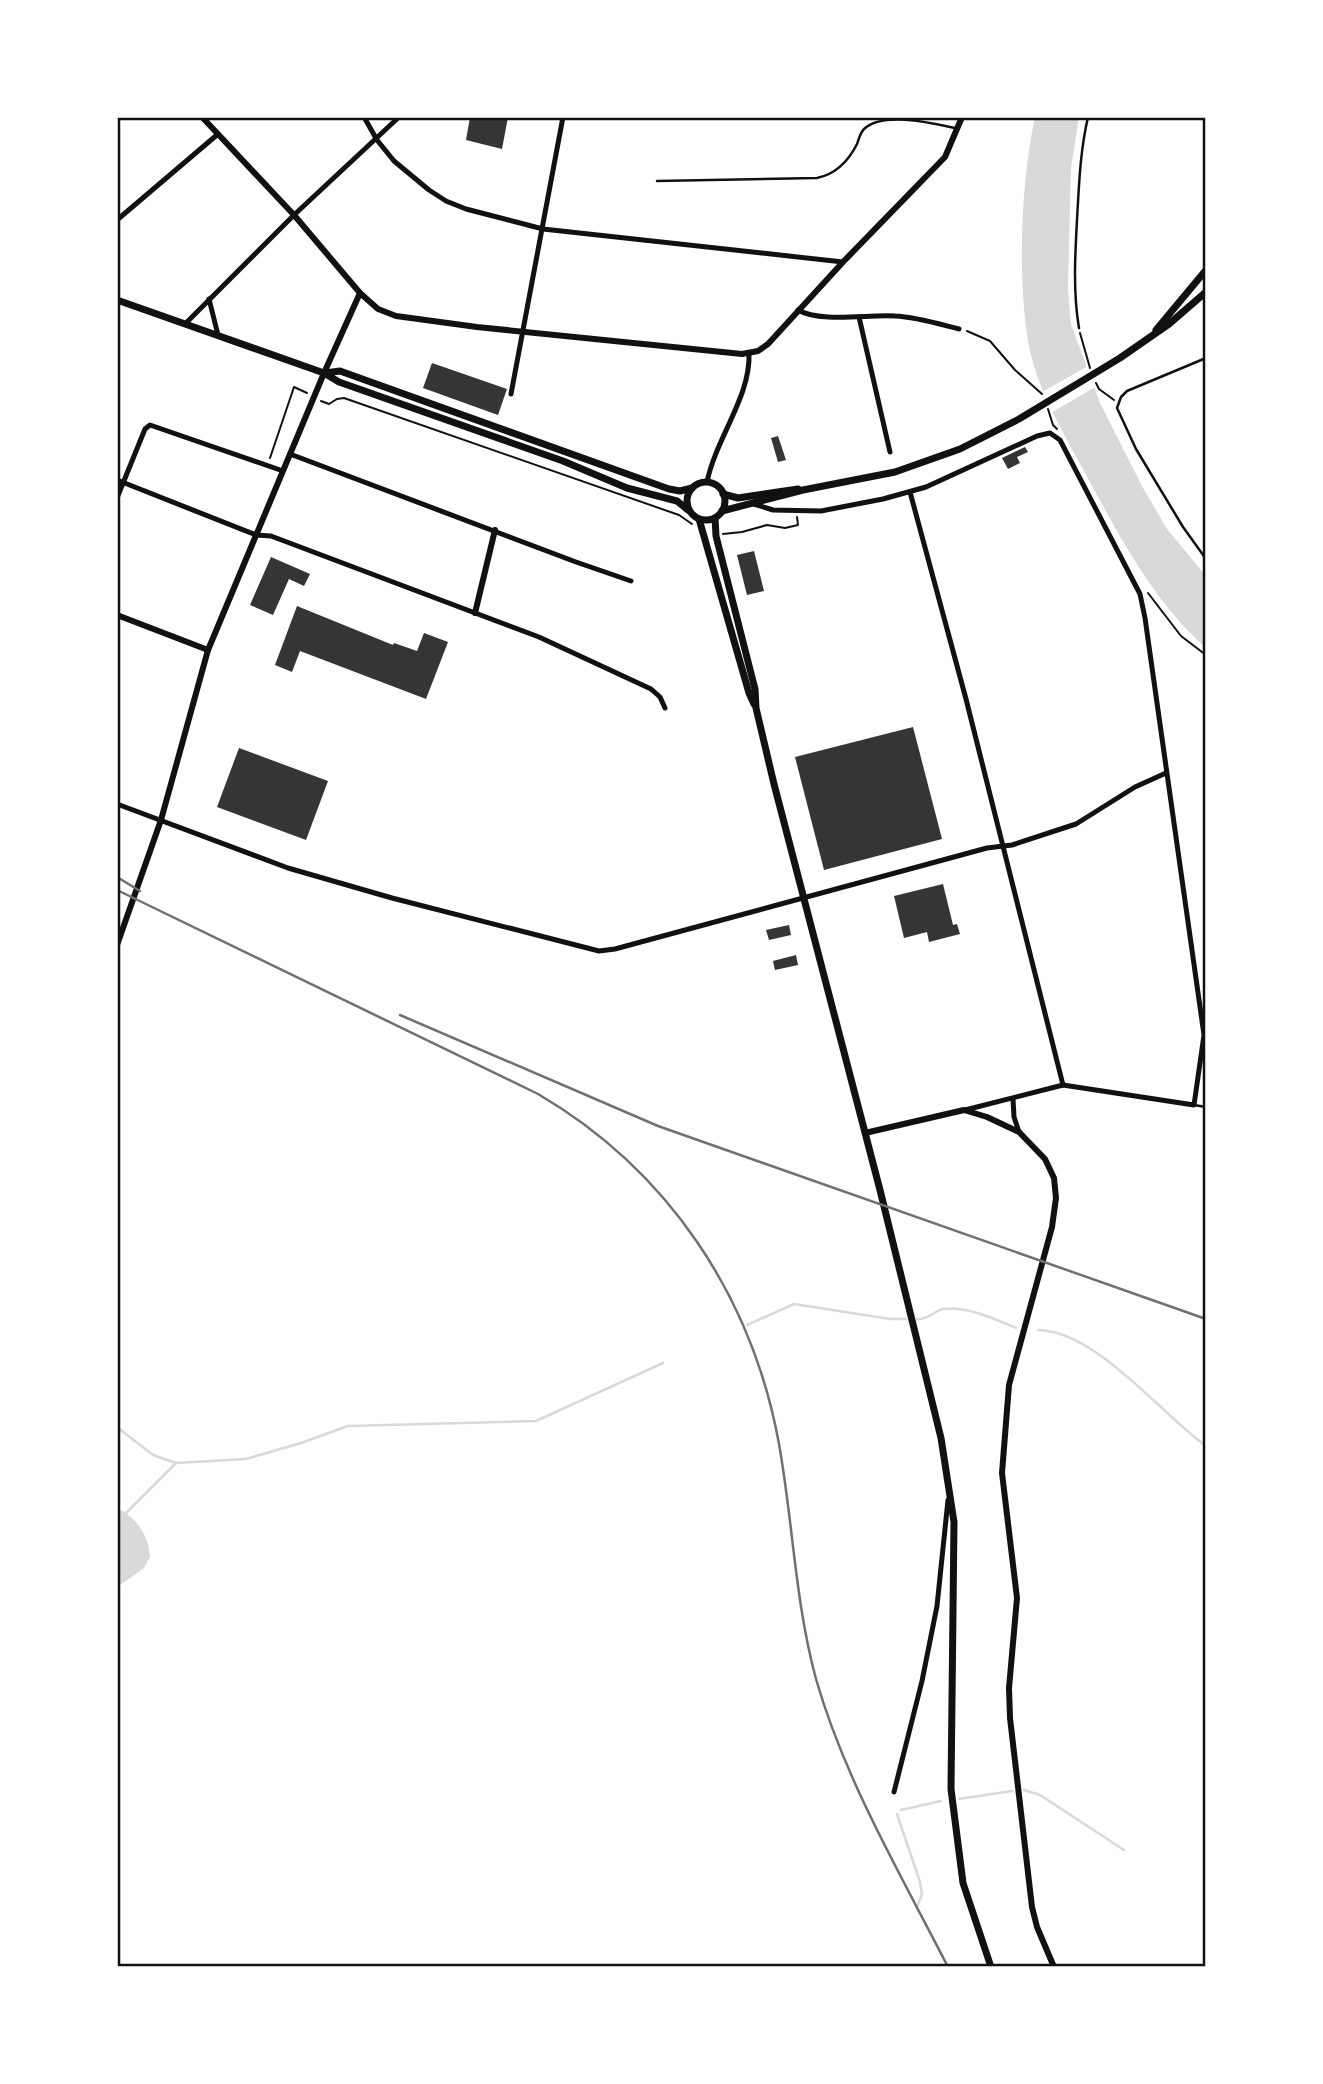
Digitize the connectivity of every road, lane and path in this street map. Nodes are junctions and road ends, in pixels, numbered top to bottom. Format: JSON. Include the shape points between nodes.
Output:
{"nodes":[{"id":1,"x":202,"y":117,"type":"edge"},
{"id":2,"x":364,"y":117,"type":"edge"},
{"id":3,"x":399,"y":117,"type":"edge"},
{"id":4,"x":563,"y":117,"type":"edge"},
{"id":5,"x":962,"y":117,"type":"edge"},
{"id":6,"x":1088,"y":117,"type":"edge"},
{"id":7,"x":958,"y":128,"type":"junction"},
{"id":8,"x":218,"y":134,"type":"junction"},
{"id":9,"x":377,"y":140,"type":"junction"},
{"id":10,"x":657,"y":181,"type":"dead end"},
{"id":11,"x":294,"y":215,"type":"junction"},
{"id":12,"x":117,"y":220,"type":"edge"},
{"id":13,"x":542,"y":229,"type":"junction"},
{"id":14,"x":843,"y":262,"type":"junction"},
{"id":15,"x":1206,"y":270,"type":"edge"},
{"id":16,"x":1206,"y":292,"type":"edge"},
{"id":17,"x":360,"y":293,"type":"junction"},
{"id":18,"x":209,"y":299,"type":"junction"},
{"id":19,"x":117,"y":300,"type":"edge"},
{"id":20,"x":798,"y":310,"type":"junction"},
{"id":21,"x":859,"y":317,"type":"junction"},
{"id":22,"x":186,"y":323,"type":"junction"},
{"id":23,"x":1079,"y":328,"type":"dead end"},
{"id":24,"x":959,"y":329,"type":"joint"},
{"id":25,"x":524,"y":331,"type":"junction"},
{"id":26,"x":218,"y":335,"type":"junction"},
{"id":27,"x":1149,"y":338,"type":"junction"},
{"id":28,"x":749,"y":353,"type":"junction"},
{"id":29,"x":1206,"y":358,"type":"edge"},
{"id":30,"x":324,"y":373,"type":"junction"},
{"id":31,"x":511,"y":394,"type":"dead end"},
{"id":32,"x":314,"y":396,"type":"junction"},
{"id":33,"x":1043,"y":396,"type":"dead end"},
{"id":34,"x":1043,"y":405,"type":"junction"},
{"id":35,"x":1051,"y":425,"type":"dead end"},
{"id":36,"x":890,"y":452,"type":"dead end"},
{"id":37,"x":290,"y":454,"type":"junction"},
{"id":38,"x":267,"y":465,"type":"junction"},
{"id":39,"x":283,"y":471,"type":"junction"},
{"id":40,"x":121,"y":481,"type":"edge"},
{"id":41,"x":707,"y":482,"type":"junction"},
{"id":42,"x":692,"y":488,"type":"junction"},
{"id":43,"x":803,"y":490,"type":"junction"},
{"id":44,"x":910,"y":492,"type":"junction"},
{"id":45,"x":723,"y":494,"type":"junction"},
{"id":46,"x":117,"y":498,"type":"edge"},
{"id":47,"x":754,"y":504,"type":"junction"},
{"id":48,"x":688,"y":510,"type":"junction"},
{"id":49,"x":722,"y":511,"type":"junction"},
{"id":50,"x":796,"y":511,"type":"junction"},
{"id":51,"x":715,"y":518,"type":"junction"},
{"id":52,"x":687,"y":519,"type":"dead end"},
{"id":53,"x":699,"y":519,"type":"junction"},
{"id":54,"x":495,"y":530,"type":"junction"},
{"id":55,"x":723,"y":533,"type":"dead end"},
{"id":56,"x":256,"y":535,"type":"junction"},
{"id":57,"x":1206,"y":559,"type":"edge"},
{"id":58,"x":631,"y":580,"type":"dead end"},
{"id":59,"x":1153,"y":602,"type":"dead end"},
{"id":60,"x":475,"y":613,"type":"junction"},
{"id":61,"x":117,"y":615,"type":"edge"},
{"id":62,"x":208,"y":650,"type":"junction"},
{"id":63,"x":1206,"y":655,"type":"edge"},
{"id":64,"x":665,"y":708,"type":"dead end"},
{"id":65,"x":756,"y":708,"type":"junction"},
{"id":66,"x":1166,"y":773,"type":"junction"},
{"id":67,"x":117,"y":804,"type":"edge"},
{"id":68,"x":161,"y":820,"type":"junction"},
{"id":69,"x":1001,"y":846,"type":"junction"},
{"id":70,"x":804,"y":899,"type":"junction"},
{"id":71,"x":117,"y":945,"type":"edge"},
{"id":72,"x":1063,"y":1085,"type":"junction"},
{"id":73,"x":1013,"y":1099,"type":"junction"},
{"id":74,"x":1194,"y":1105,"type":"junction"},
{"id":75,"x":1206,"y":1107,"type":"edge"},
{"id":76,"x":964,"y":1110,"type":"junction"},
{"id":77,"x":1019,"y":1132,"type":"junction"},
{"id":78,"x":865,"y":1133,"type":"junction"},
{"id":79,"x":949,"y":1486,"type":"junction"},
{"id":80,"x":894,"y":1792,"type":"dead end"},
{"id":81,"x":990,"y":1967,"type":"edge"},
{"id":82,"x":1054,"y":1967,"type":"edge"}],
"edges":[{"from":1,"to":8,"type":"street"},
{"from":2,"to":9,"type":"street"},
{"from":3,"to":9,"type":"street"},
{"from":4,"to":13,"type":"street"},
{"from":5,"to":7,"type":"street"},
{"from":6,"to":23,"type":"lane","via":[[1079,162],[1075,248]]},
{"from":7,"to":10,"type":"lane","via":[[882,121],[862,131],[850,157],[836,171],[817,178]]},
{"from":7,"to":14,"type":"street","via":[[945,157]]},
{"from":8,"to":11,"type":"street"},
{"from":8,"to":12,"type":"street"},
{"from":9,"to":11,"type":"street"},
{"from":9,"to":13,"type":"street","via":[[394,161],[446,201]]},
{"from":11,"to":17,"type":"street"},
{"from":11,"to":18,"type":"street"},
{"from":13,"to":14,"type":"street"},
{"from":13,"to":25,"type":"street"},
{"from":14,"to":20,"type":"street"},
{"from":15,"to":27,"type":"main road"},
{"from":16,"to":27,"type":"main road"},
{"from":17,"to":25,"type":"street","via":[[373,306],[396,316]]},
{"from":17,"to":30,"type":"street"},
{"from":18,"to":22,"type":"street"},
{"from":18,"to":26,"type":"street"},
{"from":19,"to":22,"type":"main road"},
{"from":20,"to":21,"type":"street"},
{"from":20,"to":28,"type":"street","via":[[765,347]]},
{"from":21,"to":24,"type":"street","via":[[896,316]]},
{"from":21,"to":36,"type":"street"},
{"from":22,"to":26,"type":"main road"},
{"from":24,"to":33,"type":"path","via":[[990,341]]},
{"from":25,"to":28,"type":"street"},
{"from":25,"to":31,"type":"street"},
{"from":26,"to":30,"type":"main road"},
{"from":27,"to":34,"type":"main road"},
{"from":28,"to":41,"type":"street","via":[[748,379]]},
{"from":29,"to":57,"type":"lane","via":[[1127,391],[1117,408],[1147,468]]},
{"from":30,"to":32,"type":"street"},
{"from":30,"to":42,"type":"main road","via":[[340,371],[669,489]]},
{"from":30,"to":48,"type":"main road","via":[[627,488],[677,501]]},
{"from":32,"to":37,"type":"street"},
{"from":32,"to":38,"type":"path","via":[[294,387]]},
{"from":32,"to":52,"type":"path","via":[[325,404],[344,398]]},
{"from":34,"to":35,"type":"path"},
{"from":34,"to":43,"type":"main road","via":[[978,441],[922,463]]},
{"from":37,"to":39,"type":"street"},
{"from":37,"to":54,"type":"street"},
{"from":38,"to":39,"type":"street"},
{"from":38,"to":40,"type":"street","via":[[150,425]]},
{"from":39,"to":56,"type":"street"},
{"from":40,"to":46,"type":"street"},
{"from":40,"to":56,"type":"street"},
{"from":41,"to":42,"type":"main road"},
{"from":41,"to":45,"type":"main road"},
{"from":42,"to":48,"type":"main road"},
{"from":43,"to":45,"type":"main road","via":[[738,498]]},
{"from":43,"to":47,"type":"main road"},
{"from":44,"to":50,"type":"street","via":[[828,510]]},
{"from":44,"to":66,"type":"street","via":[[1041,434],[1053,434],[1060,440],[1140,594]]},
{"from":44,"to":69,"type":"street"},
{"from":45,"to":49,"type":"main road"},
{"from":47,"to":49,"type":"main road"},
{"from":47,"to":50,"type":"street"},
{"from":48,"to":53,"type":"main road"},
{"from":49,"to":51,"type":"main road"},
{"from":50,"to":55,"type":"path","via":[[798,525]]},
{"from":51,"to":53,"type":"main road"},
{"from":51,"to":65,"type":"main road"},
{"from":53,"to":65,"type":"main road"},
{"from":54,"to":58,"type":"street"},
{"from":54,"to":60,"type":"street"},
{"from":56,"to":60,"type":"street","via":[[271,536]]},
{"from":56,"to":62,"type":"street"},
{"from":59,"to":63,"type":"path","via":[[1181,636]]},
{"from":60,"to":64,"type":"street","via":[[639,682],[660,697]]},
{"from":61,"to":62,"type":"street"},
{"from":62,"to":68,"type":"street"},
{"from":65,"to":70,"type":"main road"},
{"from":66,"to":69,"type":"street","via":[[1076,824]]},
{"from":66,"to":74,"type":"street","via":[[1204,1035]]},
{"from":67,"to":68,"type":"street"},
{"from":68,"to":70,"type":"street","via":[[288,868],[599,951]]},
{"from":68,"to":71,"type":"street"},
{"from":69,"to":70,"type":"street"},
{"from":69,"to":72,"type":"street"},
{"from":70,"to":78,"type":"main road"},
{"from":72,"to":73,"type":"street"},
{"from":72,"to":74,"type":"street"},
{"from":73,"to":76,"type":"street"},
{"from":73,"to":77,"type":"street"},
{"from":74,"to":75,"type":"lane"},
{"from":76,"to":77,"type":"street"},
{"from":76,"to":78,"type":"street"},
{"from":77,"to":82,"type":"street","via":[[1045,1159],[1056,1191],[1052,1227],[1009,1385],[1002,1473],[1017,1598],[1009,1688],[1011,1731],[1032,1907]]},
{"from":78,"to":79,"type":"main road"},
{"from":79,"to":80,"type":"street","via":[[937,1606]]},
{"from":79,"to":81,"type":"main road","via":[[954,1522],[951,1788],[963,1883]]}]}
